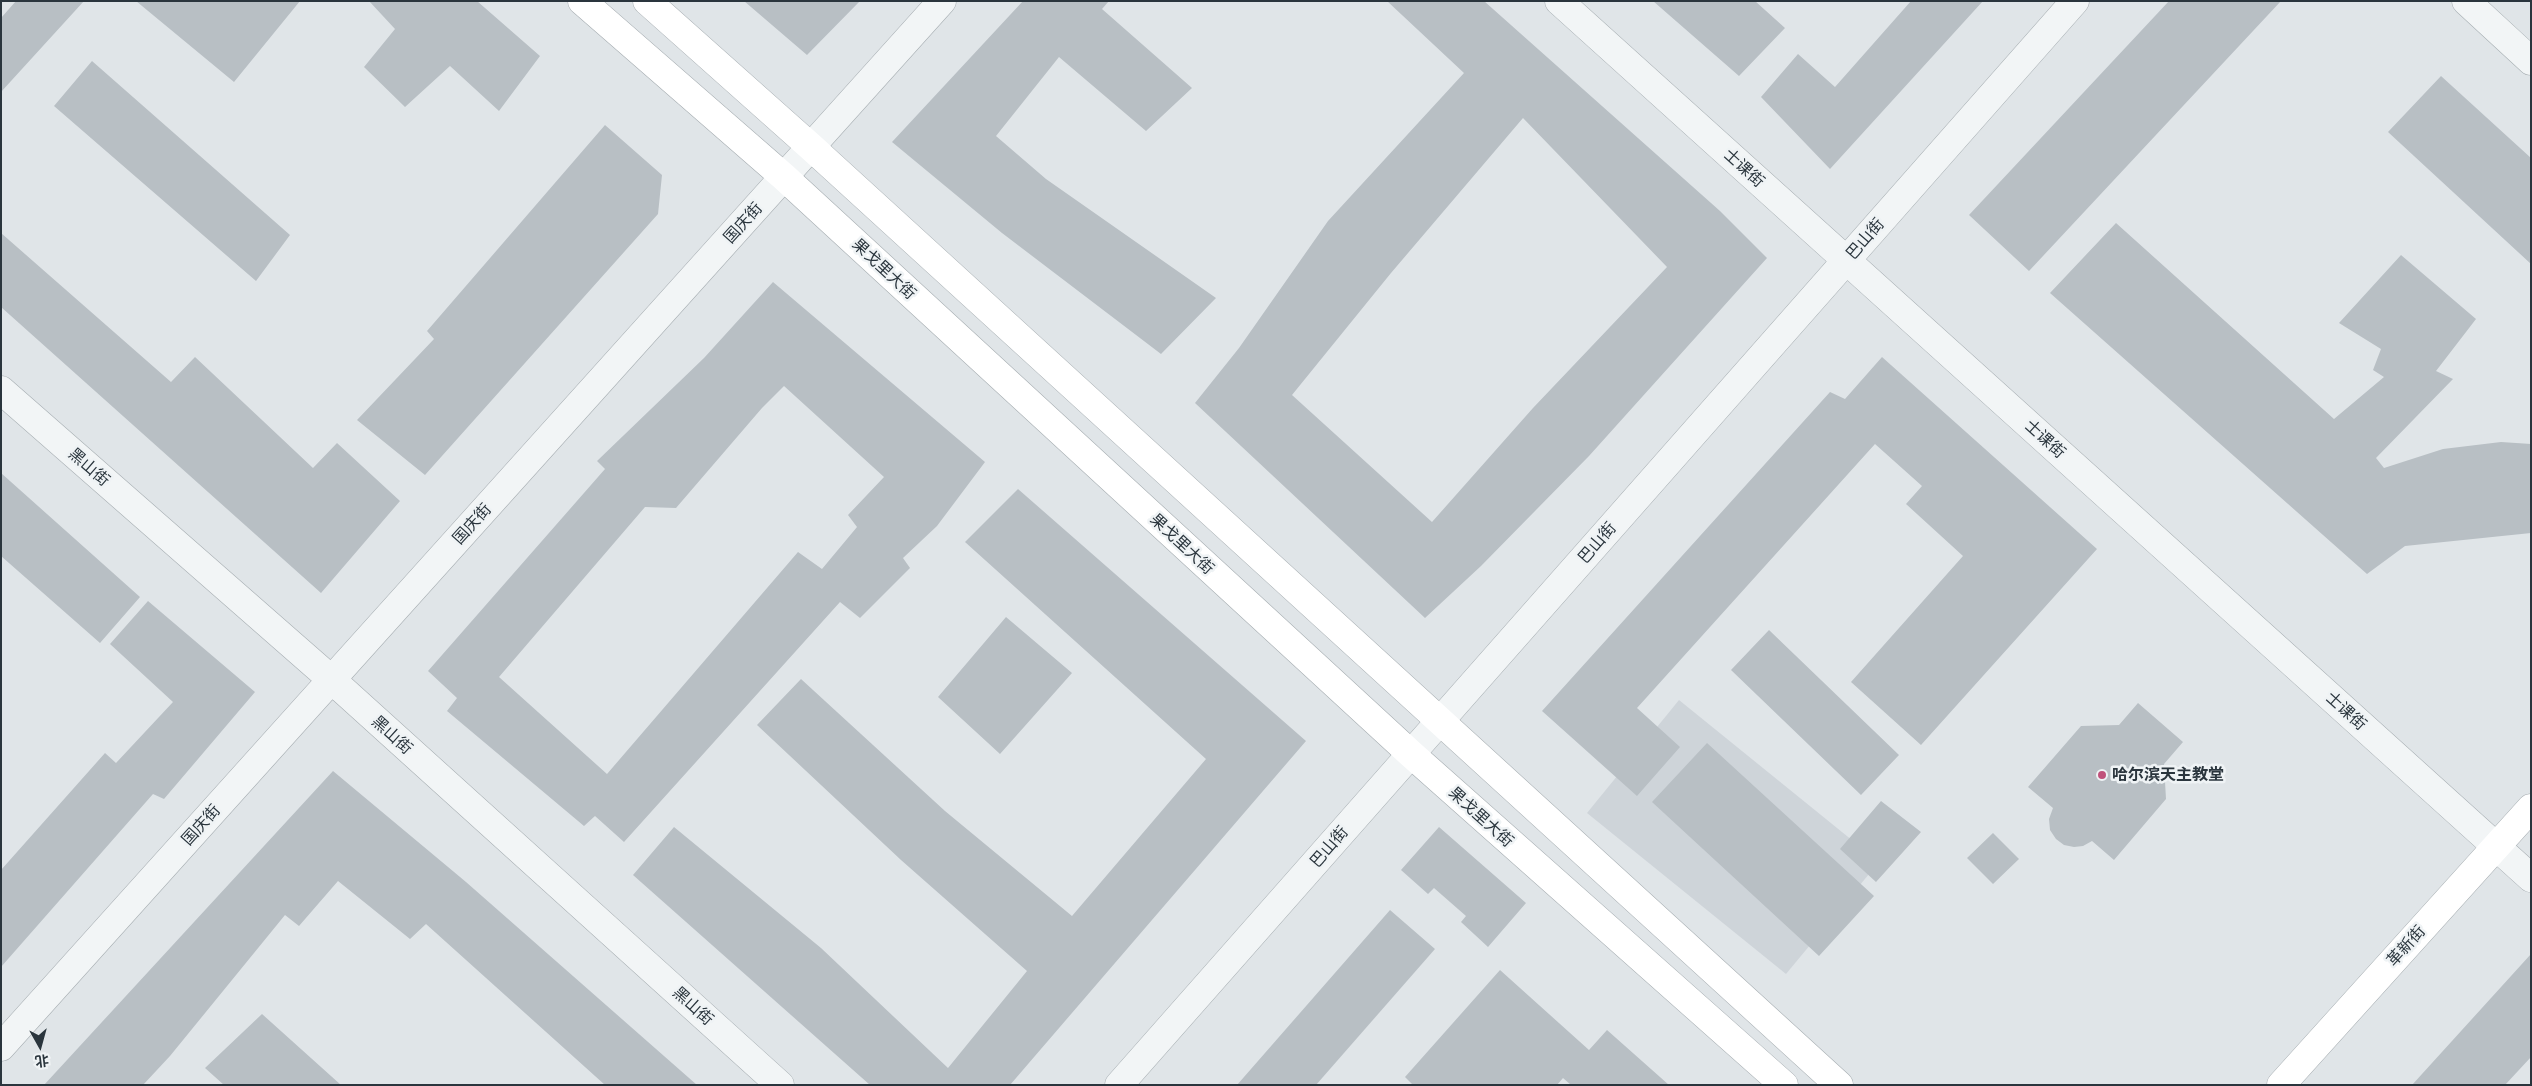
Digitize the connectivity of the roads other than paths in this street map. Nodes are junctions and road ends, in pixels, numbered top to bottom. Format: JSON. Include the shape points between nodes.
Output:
{"nodes":[{"id":1,"x":582,"y":1,"type":"edge"},
{"id":2,"x":647,"y":1,"type":"edge"},
{"id":3,"x":942,"y":1,"type":"edge"},
{"id":4,"x":1559,"y":1,"type":"edge"},
{"id":5,"x":2075,"y":1,"type":"edge"},
{"id":6,"x":2466,"y":1,"type":"edge"},
{"id":7,"x":2531,"y":61,"type":"edge"},
{"id":8,"x":811,"y":147,"type":"junction"},
{"id":9,"x":784,"y":177,"type":"junction"},
{"id":10,"x":1846,"y":260,"type":"junction"},
{"id":11,"x":1,"y":390,"type":"edge"},
{"id":12,"x":332,"y":680,"type":"junction"},
{"id":13,"x":1440,"y":721,"type":"junction"},
{"id":14,"x":1411,"y":754,"type":"junction"},
{"id":15,"x":2531,"y":808,"type":"edge"},
{"id":16,"x":2496,"y":846,"type":"junction"},
{"id":17,"x":2531,"y":878,"type":"edge"},
{"id":18,"x":1,"y":1047,"type":"edge"},
{"id":19,"x":780,"y":1085,"type":"edge"},
{"id":20,"x":1119,"y":1085,"type":"edge"},
{"id":21,"x":1784,"y":1085,"type":"edge"},
{"id":22,"x":1839,"y":1085,"type":"edge"},
{"id":23,"x":2281,"y":1085,"type":"edge"}],
"edges":[{"from":1,"to":9,"type":"main road","name":"果戈里大街"},
{"from":2,"to":8,"type":"main road"},
{"from":3,"to":8,"type":"street","name":"国庆街"},
{"from":4,"to":10,"type":"street","name":"士课街"},
{"from":5,"to":10,"type":"street","name":"巴山街"},
{"from":6,"to":7,"type":"street"},
{"from":8,"to":9,"type":"street","name":"国庆街"},
{"from":8,"to":13,"type":"main road"},
{"from":9,"to":12,"type":"street","name":"国庆街"},
{"from":9,"to":14,"type":"main road","name":"果戈里大街"},
{"from":10,"to":13,"type":"street","name":"巴山街"},
{"from":10,"to":16,"type":"street","name":"士课街"},
{"from":11,"to":12,"type":"street","name":"黑山街"},
{"from":12,"to":18,"type":"street","name":"国庆街"},
{"from":12,"to":19,"type":"street","name":"黑山街"},
{"from":13,"to":14,"type":"street","name":"巴山街"},
{"from":13,"to":22,"type":"main road"},
{"from":14,"to":20,"type":"street","name":"巴山街"},
{"from":14,"to":21,"type":"main road","name":"果戈里大街"},
{"from":15,"to":16,"type":"main road","name":"革新街"},
{"from":16,"to":17,"type":"street","name":"士课街"},
{"from":16,"to":23,"type":"main road","name":"革新街"}]}
